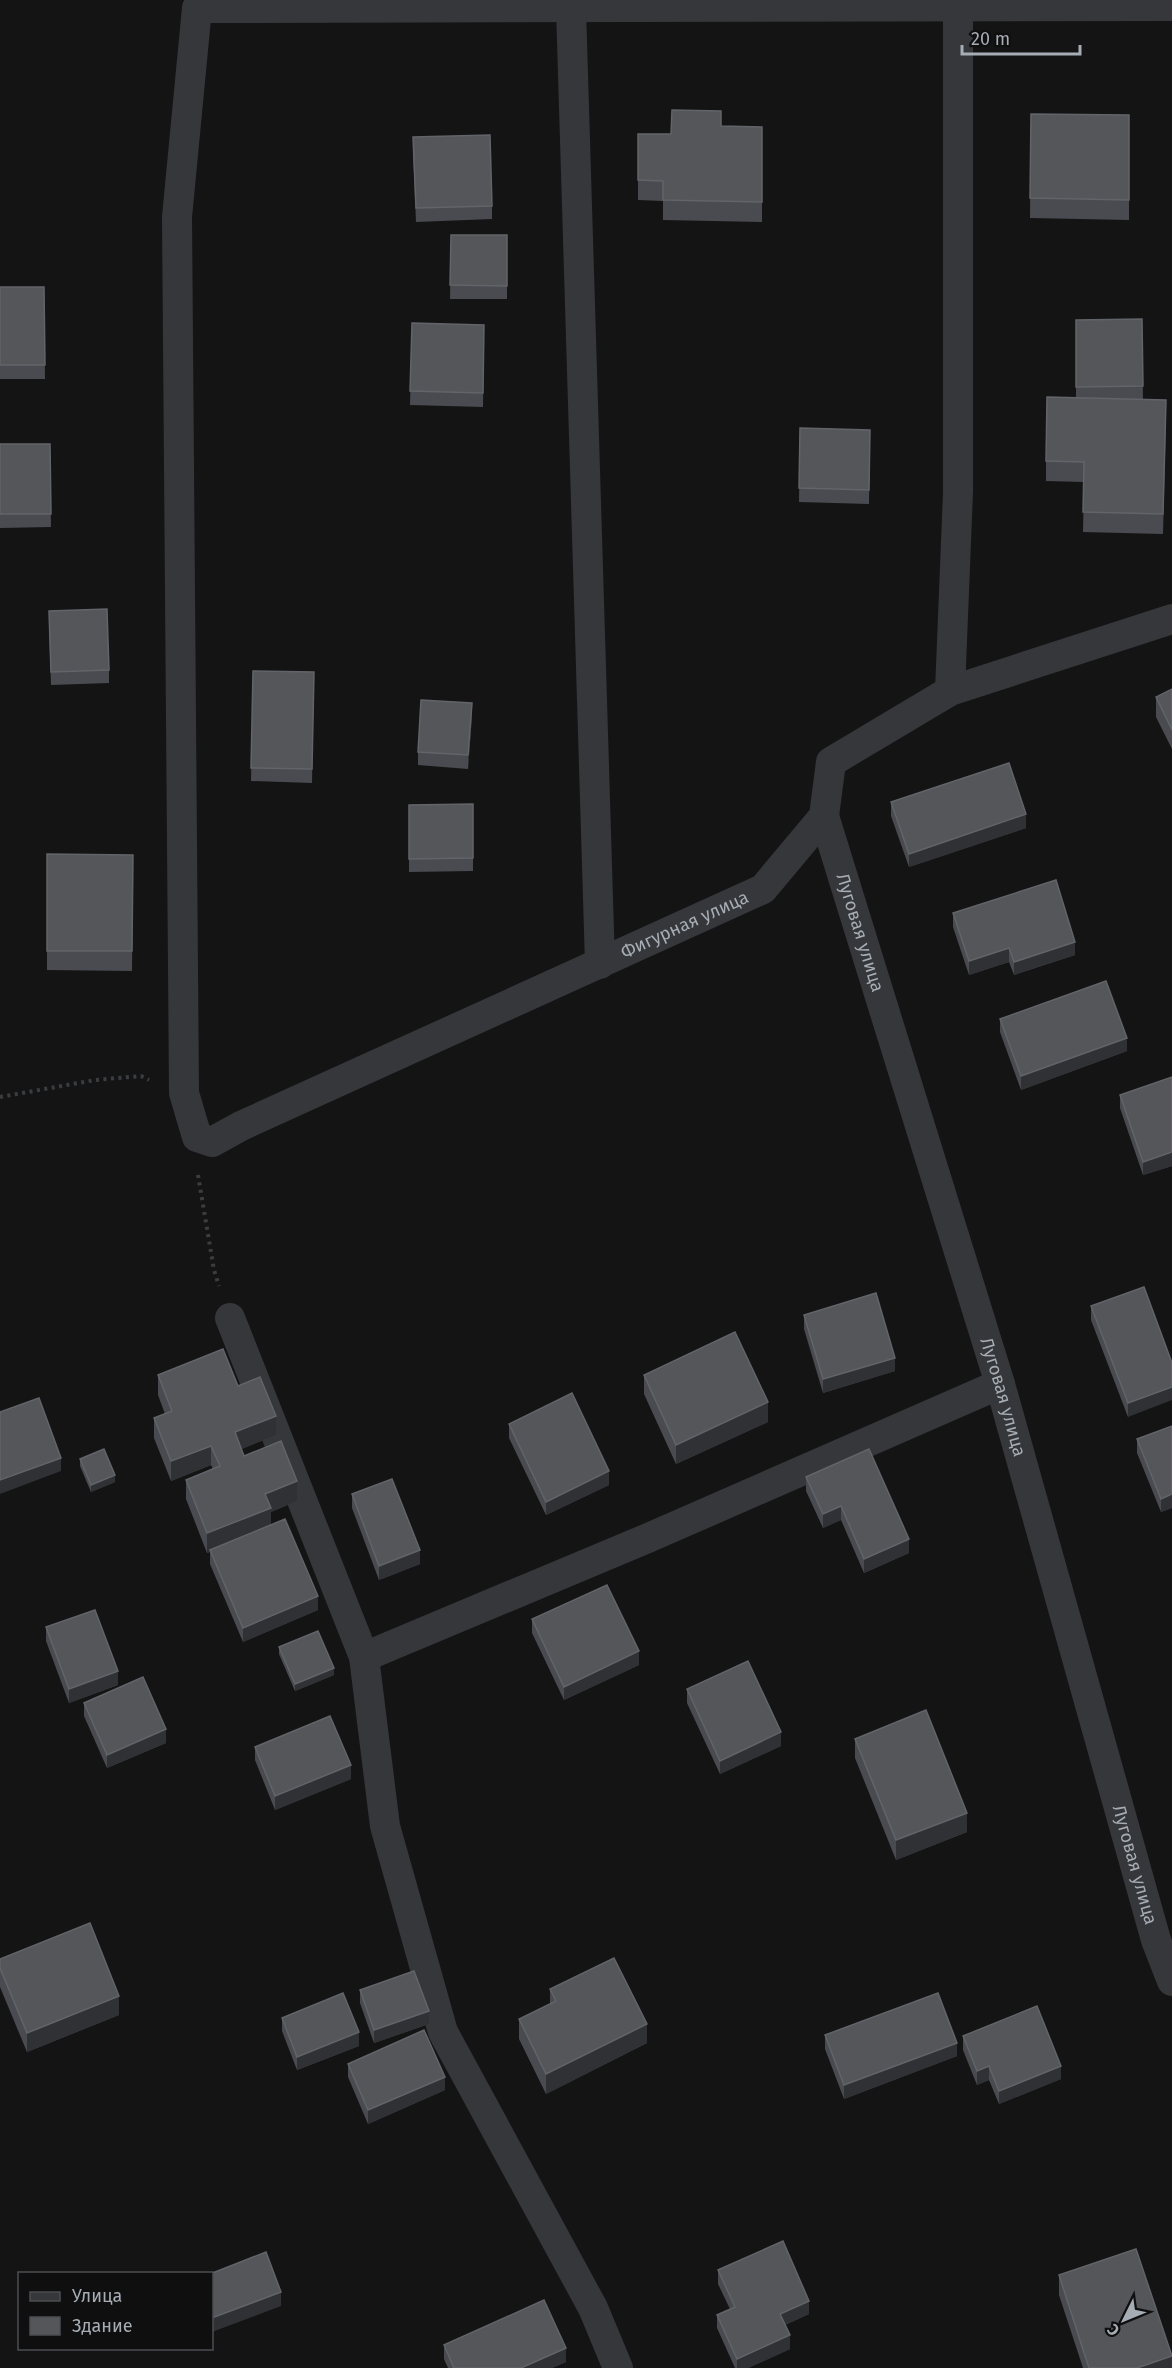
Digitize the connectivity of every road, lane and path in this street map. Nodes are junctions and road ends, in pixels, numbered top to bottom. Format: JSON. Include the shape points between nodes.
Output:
{"nodes":[{"id":1,"x":958,"y":4,"type":"edge"},
{"id":2,"x":1172,"y":6,"type":"edge"},
{"id":3,"x":571,"y":8,"type":"junction"},
{"id":4,"x":1172,"y":619,"type":"edge"},
{"id":5,"x":950,"y":691,"type":"junction"},
{"id":6,"x":824,"y":816,"type":"junction"},
{"id":7,"x":600,"y":964,"type":"junction"},
{"id":8,"x":184,"y":1093,"type":"junction"},
{"id":9,"x":0,"y":1097,"type":"edge"},
{"id":10,"x":197,"y":1137,"type":"junction"},
{"id":11,"x":230,"y":1318,"type":"joint"},
{"id":12,"x":1000,"y":1384,"type":"junction"},
{"id":13,"x":364,"y":1657,"type":"junction"},
{"id":14,"x":1172,"y":1981,"type":"edge"},
{"id":15,"x":618,"y":2368,"type":"edge"}],
"edges":[{"from":1,"to":2,"type":"street"},
{"from":1,"to":3,"type":"street"},
{"from":1,"to":5,"type":"street","via":[[958,492]]},
{"from":3,"to":7,"type":"street"},
{"from":3,"to":8,"type":"street","via":[[197,8],[177,217]]},
{"from":4,"to":5,"type":"street"},
{"from":5,"to":6,"type":"street","via":[[831,762]]},
{"from":6,"to":7,"type":"street","name":"Фигурная улица","via":[[763,889]]},
{"from":6,"to":12,"type":"street","name":"Луговая улица"},
{"from":7,"to":10,"type":"street","name":"Фигурная улица","via":[[212,1142]]},
{"from":8,"to":9,"type":"path","via":[[141,1076]]},
{"from":8,"to":10,"type":"street"},
{"from":10,"to":11,"type":"path","via":[[197,1170],[214,1270]]},
{"from":11,"to":13,"type":"street"},
{"from":12,"to":13,"type":"street"},
{"from":12,"to":14,"type":"street","name":"Луговая улица","via":[[1156,1940]]},
{"from":13,"to":15,"type":"street","via":[[385,1826],[443,2032],[593,2308]]}]}
